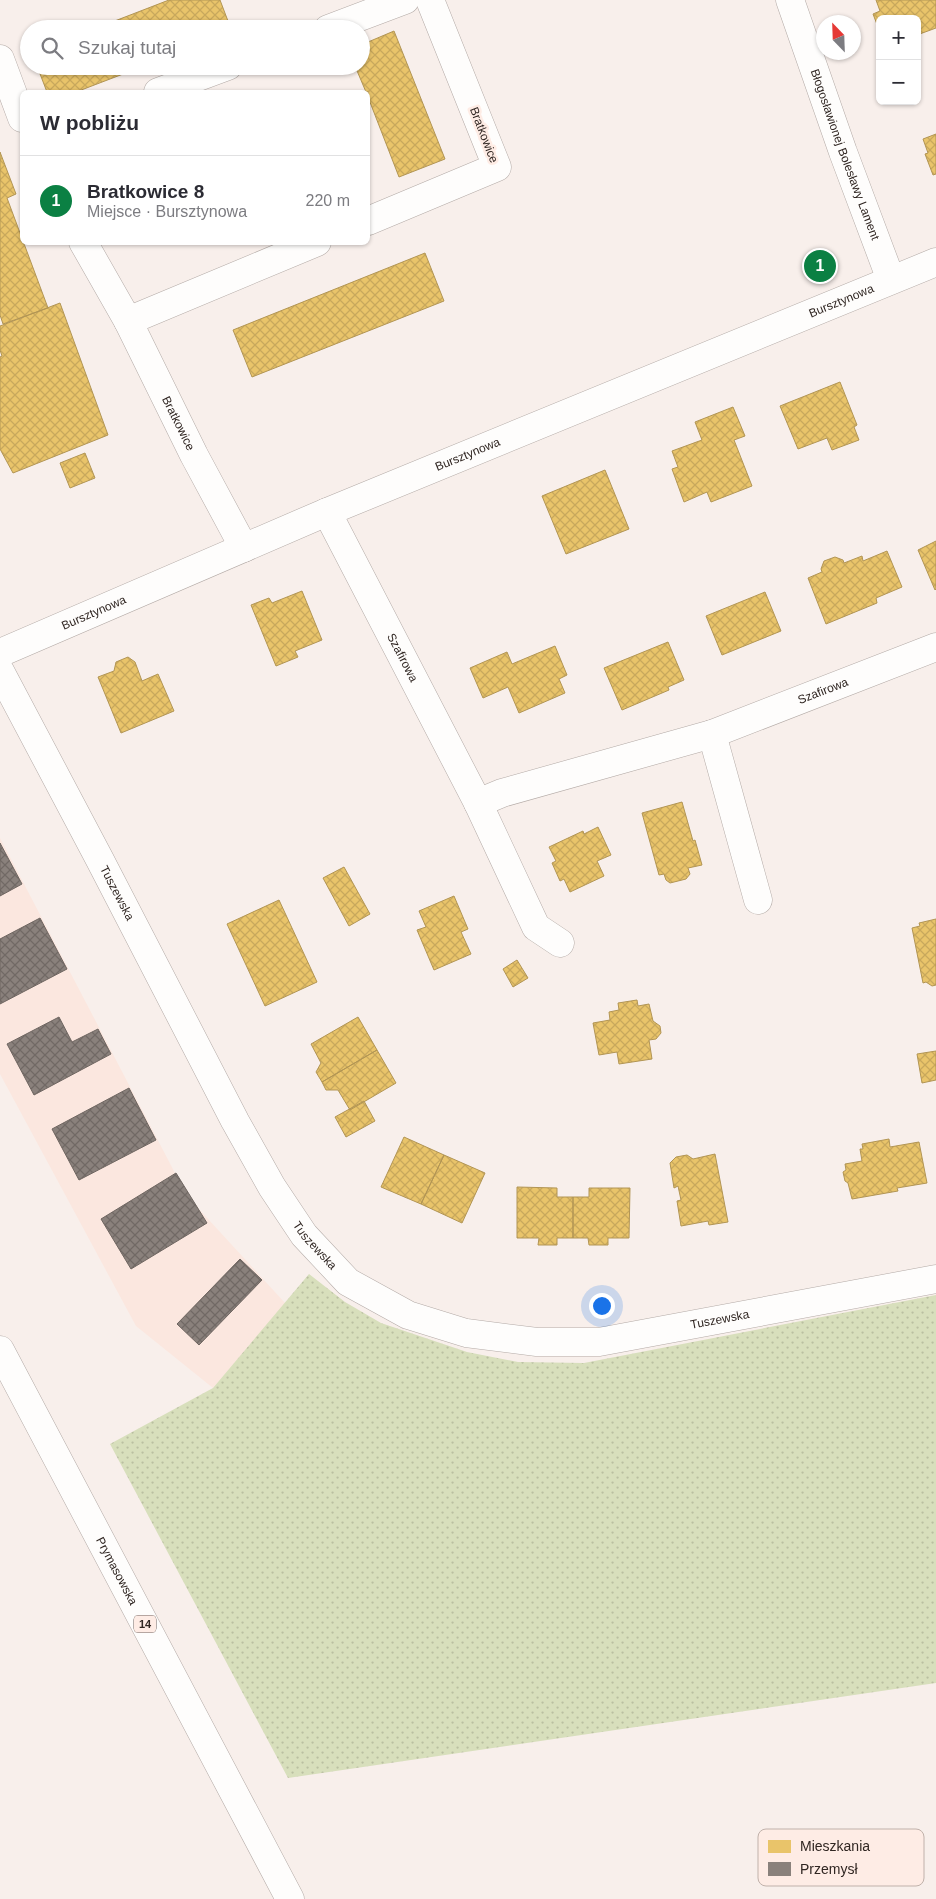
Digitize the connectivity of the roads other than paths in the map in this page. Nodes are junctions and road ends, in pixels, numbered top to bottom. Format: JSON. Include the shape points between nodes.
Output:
{"nodes":[{"id":1,"x":404,"y":0,"type":"edge"},
{"id":2,"x":430,"y":0,"type":"edge"},
{"id":3,"x":790,"y":0,"type":"edge"},
{"id":4,"x":352,"y":20,"type":"edge"},
{"id":5,"x":0,"y":59,"type":"edge"},
{"id":6,"x":204,"y":75,"type":"edge"},
{"id":7,"x":163,"y":90,"type":"edge"},
{"id":8,"x":20,"y":113,"type":"edge"},
{"id":9,"x":370,"y":220,"type":"edge"},
{"id":10,"x":85,"y":245,"type":"edge"},
{"id":11,"x":310,"y":245,"type":"edge"},
{"id":12,"x":936,"y":262,"type":"edge"},
{"id":13,"x":891,"y":280,"type":"junction"},
{"id":14,"x":128,"y":321,"type":"junction"},
{"id":15,"x":327,"y":512,"type":"junction"},
{"id":16,"x":244,"y":548,"type":"junction"},
{"id":17,"x":935,"y":651,"type":"edge"},
{"id":18,"x":0,"y":653,"type":"edge"},
{"id":19,"x":0,"y":671,"type":"edge"},
{"id":20,"x":712,"y":734,"type":"junction"},
{"id":21,"x":478,"y":803,"type":"junction"},
{"id":22,"x":758,"y":900,"type":"dead end"},
{"id":23,"x":560,"y":943,"type":"dead end"},
{"id":24,"x":936,"y":1279,"type":"edge"},
{"id":25,"x":0,"y":1350,"type":"edge"},
{"id":26,"x":290,"y":1899,"type":"edge"}],
"edges":[{"from":1,"to":4,"type":"street"},
{"from":2,"to":9,"type":"street","name":"Bratkowice","via":[[497,167]]},
{"from":3,"to":13,"type":"street","name":"Błogosławionej Bolesławy Lament"},
{"from":5,"to":8,"type":"street"},
{"from":6,"to":7,"type":"street"},
{"from":10,"to":14,"type":"street","name":"Bratkowice"},
{"from":11,"to":14,"type":"street"},
{"from":12,"to":13,"type":"street","name":"Bursztynowa"},
{"from":13,"to":15,"type":"street","name":"Bursztynowa"},
{"from":14,"to":16,"type":"street","name":"Bratkowice"},
{"from":15,"to":16,"type":"street","name":"Bursztynowa"},
{"from":15,"to":21,"type":"street","name":"Szafirowa"},
{"from":16,"to":18,"type":"street","name":"Bursztynowa"},
{"from":17,"to":20,"type":"street","name":"Szafirowa"},
{"from":19,"to":24,"type":"street","name":"Tuszewska","via":[[272,1187],[304,1234],[348,1282],[408,1315],[466,1334],[537,1342],[599,1342]]},
{"from":20,"to":21,"type":"street","name":"Szafirowa","via":[[502,793]]},
{"from":20,"to":22,"type":"street"},
{"from":21,"to":23,"type":"street","name":"Szafirowa","via":[[536,927]]},
{"from":25,"to":26,"type":"street","name":"Prymasowska","number":"14"}]}
